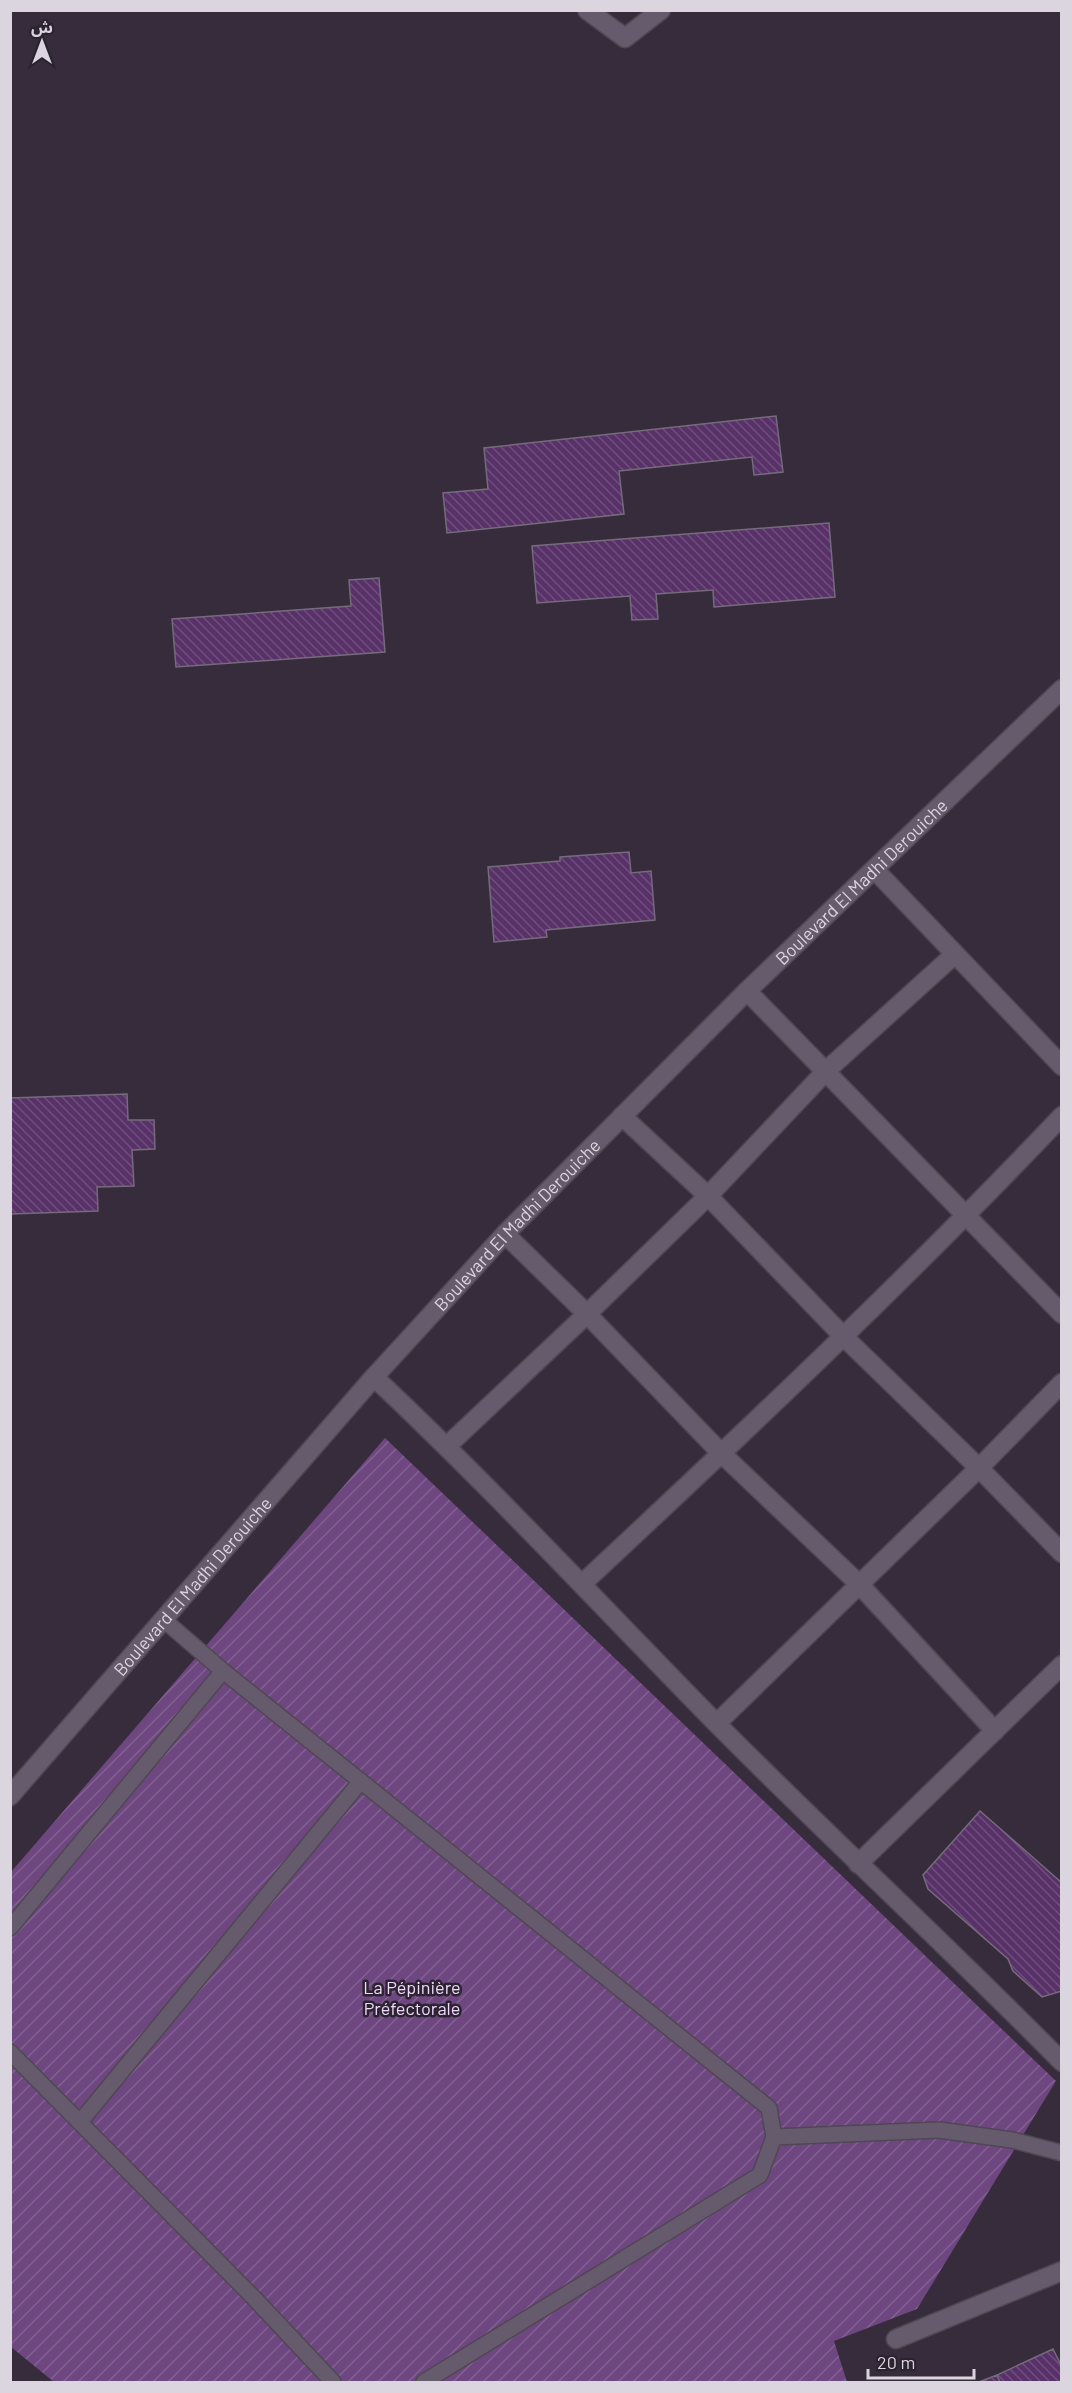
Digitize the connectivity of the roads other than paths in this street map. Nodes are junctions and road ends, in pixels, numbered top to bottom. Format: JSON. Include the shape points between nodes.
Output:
{"nodes":[{"id":1,"x":586,"y":10,"type":"edge"},
{"id":2,"x":661,"y":10,"type":"edge"},
{"id":3,"x":1062,"y":689,"type":"edge"},
{"id":4,"x":875,"y":870,"type":"junction"},
{"id":5,"x":954,"y":955,"type":"junction"},
{"id":6,"x":747,"y":991,"type":"junction"},
{"id":7,"x":1062,"y":1066,"type":"edge"},
{"id":8,"x":827,"y":1070,"type":"junction"},
{"id":9,"x":622,"y":1116,"type":"junction"},
{"id":10,"x":1062,"y":1116,"type":"edge"},
{"id":11,"x":708,"y":1196,"type":"junction"},
{"id":12,"x":966,"y":1217,"type":"junction"},
{"id":13,"x":505,"y":1234,"type":"junction"},
{"id":14,"x":587,"y":1314,"type":"junction"},
{"id":15,"x":1062,"y":1314,"type":"edge"},
{"id":16,"x":844,"y":1337,"type":"junction"},
{"id":17,"x":374,"y":1377,"type":"junction"},
{"id":18,"x":1062,"y":1383,"type":"edge"},
{"id":19,"x":447,"y":1446,"type":"junction"},
{"id":20,"x":721,"y":1453,"type":"junction"},
{"id":21,"x":979,"y":1468,"type":"junction"},
{"id":22,"x":1062,"y":1553,"type":"edge"},
{"id":23,"x":582,"y":1583,"type":"junction"},
{"id":24,"x":858,"y":1583,"type":"junction"},
{"id":25,"x":164,"y":1620,"type":"junction"},
{"id":26,"x":1062,"y":1665,"type":"edge"},
{"id":27,"x":223,"y":1671,"type":"junction"},
{"id":28,"x":717,"y":1723,"type":"junction"},
{"id":29,"x":995,"y":1731,"type":"junction"},
{"id":30,"x":361,"y":1781,"type":"junction"},
{"id":31,"x":10,"y":1796,"type":"edge"},
{"id":32,"x":858,"y":1864,"type":"junction"},
{"id":33,"x":10,"y":1928,"type":"edge"},
{"id":34,"x":10,"y":2052,"type":"edge"},
{"id":35,"x":1062,"y":2062,"type":"edge"},
{"id":36,"x":80,"y":2122,"type":"junction"},
{"id":37,"x":774,"y":2137,"type":"junction"},
{"id":38,"x":1062,"y":2153,"type":"edge"},
{"id":39,"x":1062,"y":2271,"type":"edge"},
{"id":40,"x":896,"y":2338,"type":"dead end"},
{"id":41,"x":333,"y":2382,"type":"edge"},
{"id":42,"x":424,"y":2382,"type":"edge"}],
"edges":[{"from":1,"to":2,"type":"street","via":[[625,38]]},
{"from":3,"to":4,"type":"street","name":"Boulevard El Madhi Derouiche"},
{"from":4,"to":5,"type":"street"},
{"from":4,"to":6,"type":"street","name":"Boulevard El Madhi Derouiche"},
{"from":5,"to":7,"type":"street"},
{"from":5,"to":8,"type":"street"},
{"from":6,"to":8,"type":"street"},
{"from":6,"to":9,"type":"street","name":"Boulevard El Madhi Derouiche"},
{"from":8,"to":11,"type":"street"},
{"from":8,"to":12,"type":"street"},
{"from":9,"to":11,"type":"street"},
{"from":9,"to":13,"type":"street","name":"Boulevard El Madhi Derouiche"},
{"from":10,"to":12,"type":"street"},
{"from":11,"to":14,"type":"street"},
{"from":11,"to":16,"type":"street"},
{"from":12,"to":15,"type":"street"},
{"from":12,"to":16,"type":"street"},
{"from":13,"to":14,"type":"street"},
{"from":13,"to":17,"type":"street","name":"Boulevard El Madhi Derouiche"},
{"from":14,"to":19,"type":"street"},
{"from":14,"to":20,"type":"street"},
{"from":16,"to":20,"type":"street"},
{"from":16,"to":21,"type":"street"},
{"from":17,"to":19,"type":"street"},
{"from":17,"to":25,"type":"street","name":"Boulevard El Madhi Derouiche"},
{"from":18,"to":21,"type":"street"},
{"from":19,"to":23,"type":"street"},
{"from":20,"to":23,"type":"street"},
{"from":20,"to":24,"type":"street"},
{"from":21,"to":22,"type":"street"},
{"from":21,"to":24,"type":"street"},
{"from":23,"to":28,"type":"street"},
{"from":24,"to":28,"type":"street"},
{"from":24,"to":29,"type":"street"},
{"from":25,"to":27,"type":"lane"},
{"from":25,"to":31,"type":"street","name":"Boulevard El Madhi Derouiche"},
{"from":26,"to":29,"type":"street"},
{"from":27,"to":30,"type":"lane"},
{"from":27,"to":33,"type":"lane"},
{"from":28,"to":32,"type":"street"},
{"from":29,"to":32,"type":"street"},
{"from":30,"to":36,"type":"lane"},
{"from":30,"to":37,"type":"lane","via":[[769,2108]]},
{"from":32,"to":35,"type":"street"},
{"from":34,"to":36,"type":"lane"},
{"from":36,"to":41,"type":"lane"},
{"from":37,"to":38,"type":"lane","via":[[939,2130],[1012,2140]]},
{"from":37,"to":42,"type":"lane","via":[[760,2175]]},
{"from":39,"to":40,"type":"street"}]}
